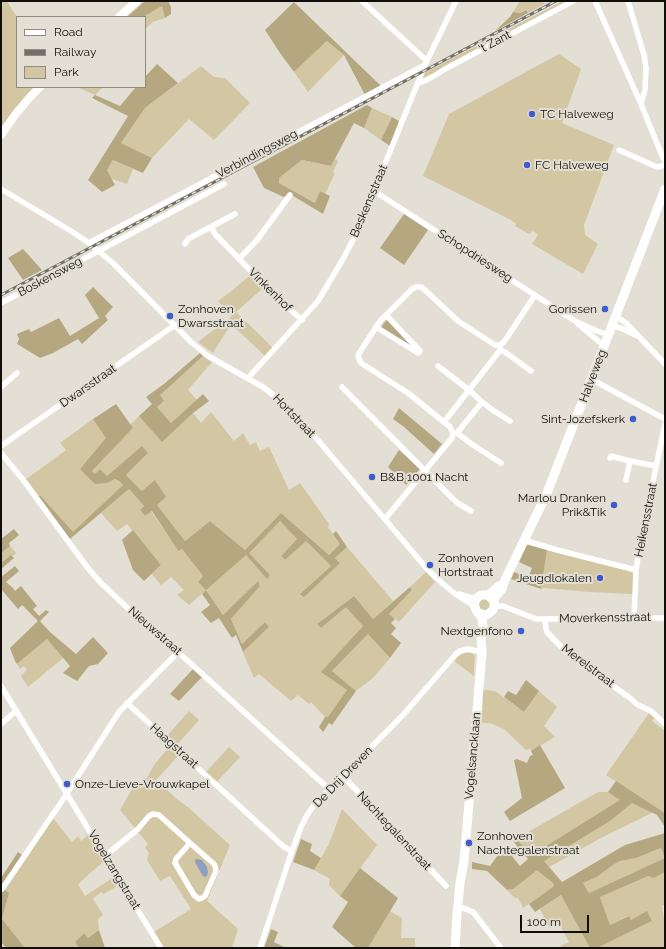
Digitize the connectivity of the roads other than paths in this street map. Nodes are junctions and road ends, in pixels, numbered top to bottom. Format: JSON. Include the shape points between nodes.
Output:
{"nodes":[{"id":1,"x":137,"y":1,"type":"edge"},
{"id":2,"x":362,"y":1,"type":"edge"},
{"id":3,"x":456,"y":1,"type":"edge"},
{"id":4,"x":573,"y":1,"type":"edge"},
{"id":5,"x":595,"y":1,"type":"edge"},
{"id":6,"x":628,"y":1,"type":"edge"},
{"id":7,"x":120,"y":16,"type":"edge"},
{"id":8,"x":426,"y":63,"type":"junction"},
{"id":9,"x":418,"y":83,"type":"junction"},
{"id":10,"x":39,"y":88,"type":"edge"},
{"id":11,"x":641,"y":104,"type":"junction"},
{"id":12,"x":1,"y":135,"type":"edge"},
{"id":13,"x":619,"y":150,"type":"dead end"},
{"id":14,"x":665,"y":161,"type":"edge"},
{"id":15,"x":665,"y":165,"type":"edge"},
{"id":16,"x":224,"y":184,"type":"dead end"},
{"id":17,"x":665,"y":189,"type":"edge"},
{"id":18,"x":1,"y":190,"type":"edge"},
{"id":19,"x":374,"y":191,"type":"junction"},
{"id":20,"x":290,"y":195,"type":"dead end"},
{"id":21,"x":235,"y":214,"type":"dead end"},
{"id":22,"x":164,"y":219,"type":"dead end"},
{"id":23,"x":211,"y":227,"type":"junction"},
{"id":24,"x":91,"y":244,"type":"junction"},
{"id":25,"x":185,"y":244,"type":"dead end"},
{"id":26,"x":101,"y":253,"type":"junction"},
{"id":27,"x":239,"y":259,"type":"junction"},
{"id":28,"x":535,"y":295,"type":"junction"},
{"id":29,"x":1,"y":303,"type":"edge"},
{"id":30,"x":386,"y":315,"type":"junction"},
{"id":31,"x":616,"y":316,"type":"junction"},
{"id":32,"x":302,"y":320,"type":"junction"},
{"id":33,"x":575,"y":321,"type":"junction"},
{"id":34,"x":175,"y":325,"type":"junction"},
{"id":35,"x":612,"y":326,"type":"junction"},
{"id":36,"x":376,"y":327,"type":"junction"},
{"id":37,"x":609,"y":335,"type":"junction"},
{"id":38,"x":637,"y":336,"type":"junction"},
{"id":39,"x":604,"y":346,"type":"junction"},
{"id":40,"x":500,"y":348,"type":"junction"},
{"id":41,"x":665,"y":364,"type":"edge"},
{"id":42,"x":438,"y":366,"type":"dead end"},
{"id":43,"x":531,"y":371,"type":"dead end"},
{"id":44,"x":17,"y":373,"type":"dead end"},
{"id":45,"x":248,"y":378,"type":"junction"},
{"id":46,"x":591,"y":379,"type":"junction"},
{"id":47,"x":1,"y":387,"type":"edge"},
{"id":48,"x":342,"y":387,"type":"dead end"},
{"id":49,"x":469,"y":390,"type":"junction"},
{"id":50,"x":482,"y":402,"type":"junction"},
{"id":51,"x":665,"y":419,"type":"edge"},
{"id":52,"x":510,"y":421,"type":"dead end"},
{"id":53,"x":444,"y":422,"type":"junction"},
{"id":54,"x":665,"y":424,"type":"edge"},
{"id":55,"x":455,"y":433,"type":"junction"},
{"id":56,"x":1,"y":446,"type":"edge"},
{"id":57,"x":1,"y":453,"type":"edge"},
{"id":58,"x":610,"y":458,"type":"dead end"},
{"id":59,"x":630,"y":461,"type":"junction"},
{"id":60,"x":501,"y":463,"type":"dead end"},
{"id":61,"x":656,"y":466,"type":"junction"},
{"id":62,"x":424,"y":471,"type":"junction"},
{"id":63,"x":626,"y":480,"type":"dead end"},
{"id":64,"x":471,"y":511,"type":"dead end"},
{"id":65,"x":385,"y":520,"type":"junction"},
{"id":66,"x":524,"y":540,"type":"junction"},
{"id":67,"x":636,"y":570,"type":"junction"},
{"id":68,"x":504,"y":582,"type":"junction"},
{"id":69,"x":450,"y":590,"type":"junction"},
{"id":70,"x":479,"y":603,"type":"junction"},
{"id":71,"x":494,"y":604,"type":"junction"},
{"id":72,"x":488,"y":614,"type":"junction"},
{"id":73,"x":634,"y":618,"type":"junction"},
{"id":74,"x":665,"y":618,"type":"edge"},
{"id":75,"x":545,"y":619,"type":"junction"},
{"id":76,"x":178,"y":652,"type":"junction"},
{"id":77,"x":482,"y":652,"type":"junction"},
{"id":78,"x":1,"y":686,"type":"edge"},
{"id":79,"x":127,"y":703,"type":"junction"},
{"id":80,"x":16,"y":711,"type":"junction"},
{"id":81,"x":1,"y":724,"type":"edge"},
{"id":82,"x":665,"y":724,"type":"edge"},
{"id":83,"x":343,"y":776,"type":"junction"},
{"id":84,"x":330,"y":790,"type":"junction"},
{"id":85,"x":66,"y":793,"type":"junction"},
{"id":86,"x":190,"y":843,"type":"junction"},
{"id":87,"x":292,"y":851,"type":"junction"},
{"id":88,"x":105,"y":856,"type":"junction"},
{"id":89,"x":446,"y":886,"type":"dead end"},
{"id":90,"x":2,"y":889,"type":"dead end"},
{"id":91,"x":460,"y":908,"type":"junction"},
{"id":92,"x":161,"y":948,"type":"edge"},
{"id":93,"x":260,"y":948,"type":"edge"},
{"id":94,"x":455,"y":948,"type":"edge"},
{"id":95,"x":459,"y":948,"type":"edge"},
{"id":96,"x":502,"y":948,"type":"edge"}],
"edges":[{"from":1,"to":7,"type":"street"},
{"from":2,"to":8,"type":"street"},
{"from":3,"to":8,"type":"street","name":"Beskensstraat"},
{"from":4,"to":9,"type":"street","name":"'t Zant"},
{"from":5,"to":11,"type":"street"},
{"from":6,"to":11,"type":"street","via":[[646,68],[645,90]]},
{"from":8,"to":9,"type":"street","name":"Beskensstraat"},
{"from":8,"to":24,"type":"street","name":"Verbindingsweg"},
{"from":9,"to":19,"type":"street","name":"Beskensstraat"},
{"from":10,"to":12,"type":"street","via":[[15,114]]},
{"from":11,"to":14,"type":"street"},
{"from":13,"to":15,"type":"street","via":[[658,167]]},
{"from":16,"to":26,"type":"street"},
{"from":17,"to":31,"type":"main road","name":"Halveweg"},
{"from":18,"to":24,"type":"street","name":"Hortstraat"},
{"from":19,"to":28,"type":"street","name":"Schopdriesweg"},
{"from":19,"to":32,"type":"street","name":"Beskensstraat","via":[[343,259],[318,301]]},
{"from":20,"to":27,"type":"street","name":"Vinkenhof","via":[[257,240]]},
{"from":21,"to":23,"type":"street"},
{"from":22,"to":26,"type":"street"},
{"from":23,"to":25,"type":"street","via":[[188,239]]},
{"from":23,"to":27,"type":"street","name":"Vinkenhof"},
{"from":24,"to":26,"type":"street","name":"Hortstraat"},
{"from":26,"to":29,"type":"street","name":"Boskensweg"},
{"from":26,"to":34,"type":"street","name":"Hortstraat"},
{"from":27,"to":32,"type":"street","name":"Vinkenhof"},
{"from":28,"to":33,"type":"street","name":"Schopdriesweg"},
{"from":28,"to":40,"type":"street"},
{"from":30,"to":36,"type":"street"},
{"from":30,"to":36,"type":"street","via":[[420,351],[418,353]]},
{"from":30,"to":40,"type":"street","via":[[412,289],[421,287],[458,321]]},
{"from":31,"to":35,"type":"main road","name":"Halveweg"},
{"from":31,"to":38,"type":"street"},
{"from":32,"to":45,"type":"street","name":"Beskensstraat"},
{"from":33,"to":37,"type":"street","name":"Schopdriesweg"},
{"from":33,"to":39,"type":"street","name":"Schopdriesweg"},
{"from":34,"to":45,"type":"street","name":"Hortstraat","via":[[208,356]]},
{"from":34,"to":56,"type":"street","name":"Dwarsstraat"},
{"from":35,"to":37,"type":"main road","name":"Halveweg"},
{"from":35,"to":38,"type":"street"},
{"from":36,"to":53,"type":"street","via":[[358,355],[361,363],[408,393]]},
{"from":37,"to":39,"type":"main road","name":"Halveweg"},
{"from":38,"to":41,"type":"street"},
{"from":39,"to":46,"type":"main road","name":"Halveweg"},
{"from":40,"to":43,"type":"street"},
{"from":40,"to":49,"type":"street"},
{"from":42,"to":49,"type":"street"},
{"from":44,"to":47,"type":"street"},
{"from":45,"to":65,"type":"street","name":"Hortstraat","via":[[292,411]]},
{"from":46,"to":51,"type":"street"},
{"from":46,"to":66,"type":"main road","name":"Halveweg","via":[[549,487]]},
{"from":48,"to":62,"type":"street"},
{"from":49,"to":50,"type":"street"},
{"from":49,"to":53,"type":"street"},
{"from":50,"to":52,"type":"street"},
{"from":50,"to":55,"type":"street"},
{"from":53,"to":55,"type":"street"},
{"from":54,"to":61,"type":"street","name":"Heikensstraat"},
{"from":55,"to":60,"type":"street"},
{"from":55,"to":62,"type":"street"},
{"from":57,"to":76,"type":"street","name":"Nieuwstraat","via":[[100,582]]},
{"from":58,"to":59,"type":"street","via":[[611,456]]},
{"from":59,"to":61,"type":"street"},
{"from":59,"to":63,"type":"street"},
{"from":61,"to":67,"type":"street","name":"Heikensstraat"},
{"from":62,"to":64,"type":"street","via":[[459,504]]},
{"from":62,"to":65,"type":"street"},
{"from":65,"to":69,"type":"street","name":"Hortstraat"},
{"from":66,"to":67,"type":"street"},
{"from":66,"to":68,"type":"main road","name":"Halveweg"},
{"from":67,"to":73,"type":"street","name":"Heikensstraat"},
{"from":68,"to":70,"type":"main road","name":"Halveweg"},
{"from":68,"to":71,"type":"main road","name":"Halveweg"},
{"from":69,"to":70,"type":"street","name":"Hortstraat","via":[[459,597]]},
{"from":69,"to":70,"type":"street","name":"Hortstraat","via":[[474,598]]},
{"from":70,"to":71,"type":"main road","via":[[492,598]]},
{"from":70,"to":72,"type":"main road","via":[[484,615]]},
{"from":70,"to":77,"type":"main road","name":"Vogelsancklaan","via":[[482,618]]},
{"from":71,"to":72,"type":"main road","name":"Halveweg","via":[[493,610]]},
{"from":71,"to":75,"type":"street","via":[[536,619]]},
{"from":72,"to":77,"type":"main road","name":"Vogelsancklaan","via":[[488,628]]},
{"from":73,"to":74,"type":"street","name":"Moverkensstraat"},
{"from":73,"to":75,"type":"street","name":"Moverkensstraat"},
{"from":75,"to":82,"type":"street","name":"Merelstraat","via":[[547,632],[564,650],[638,705],[651,711]]},
{"from":76,"to":79,"type":"street"},
{"from":76,"to":84,"type":"street","name":"Nieuwstraat"},
{"from":77,"to":83,"type":"street","name":"De Drij Dreven","via":[[468,649],[456,654],[403,715]]},
{"from":77,"to":91,"type":"main road","name":"Vogelsancklaan","via":[[460,883]]},
{"from":78,"to":80,"type":"street","name":"Vogelzangstraat"},
{"from":79,"to":85,"type":"street"},
{"from":79,"to":87,"type":"street","name":"Haagstraat"},
{"from":80,"to":81,"type":"street"},
{"from":80,"to":85,"type":"street","name":"Vogelzangstraat"},
{"from":83,"to":84,"type":"street","name":"De Drij Dreven"},
{"from":83,"to":89,"type":"street","name":"Nachtegalenstraat"},
{"from":84,"to":87,"type":"street","name":"De Drij Dreven","via":[[307,815]]},
{"from":85,"to":88,"type":"street","name":"Vogelzangstraat"},
{"from":85,"to":90,"type":"street"},
{"from":86,"to":86,"type":"street","via":[[216,868],[205,896],[199,899],[175,863]]},
{"from":86,"to":88,"type":"street","via":[[158,815],[153,814]]},
{"from":87,"to":93,"type":"street","name":"De Drij Dreven"},
{"from":88,"to":92,"type":"street","name":"Vogelzangstraat"},
{"from":91,"to":94,"type":"main road","name":"Vogelsancklaan"},
{"from":91,"to":95,"type":"main road","name":"Vogelsancklaan"},
{"from":91,"to":96,"type":"street","via":[[473,912]]}]}
